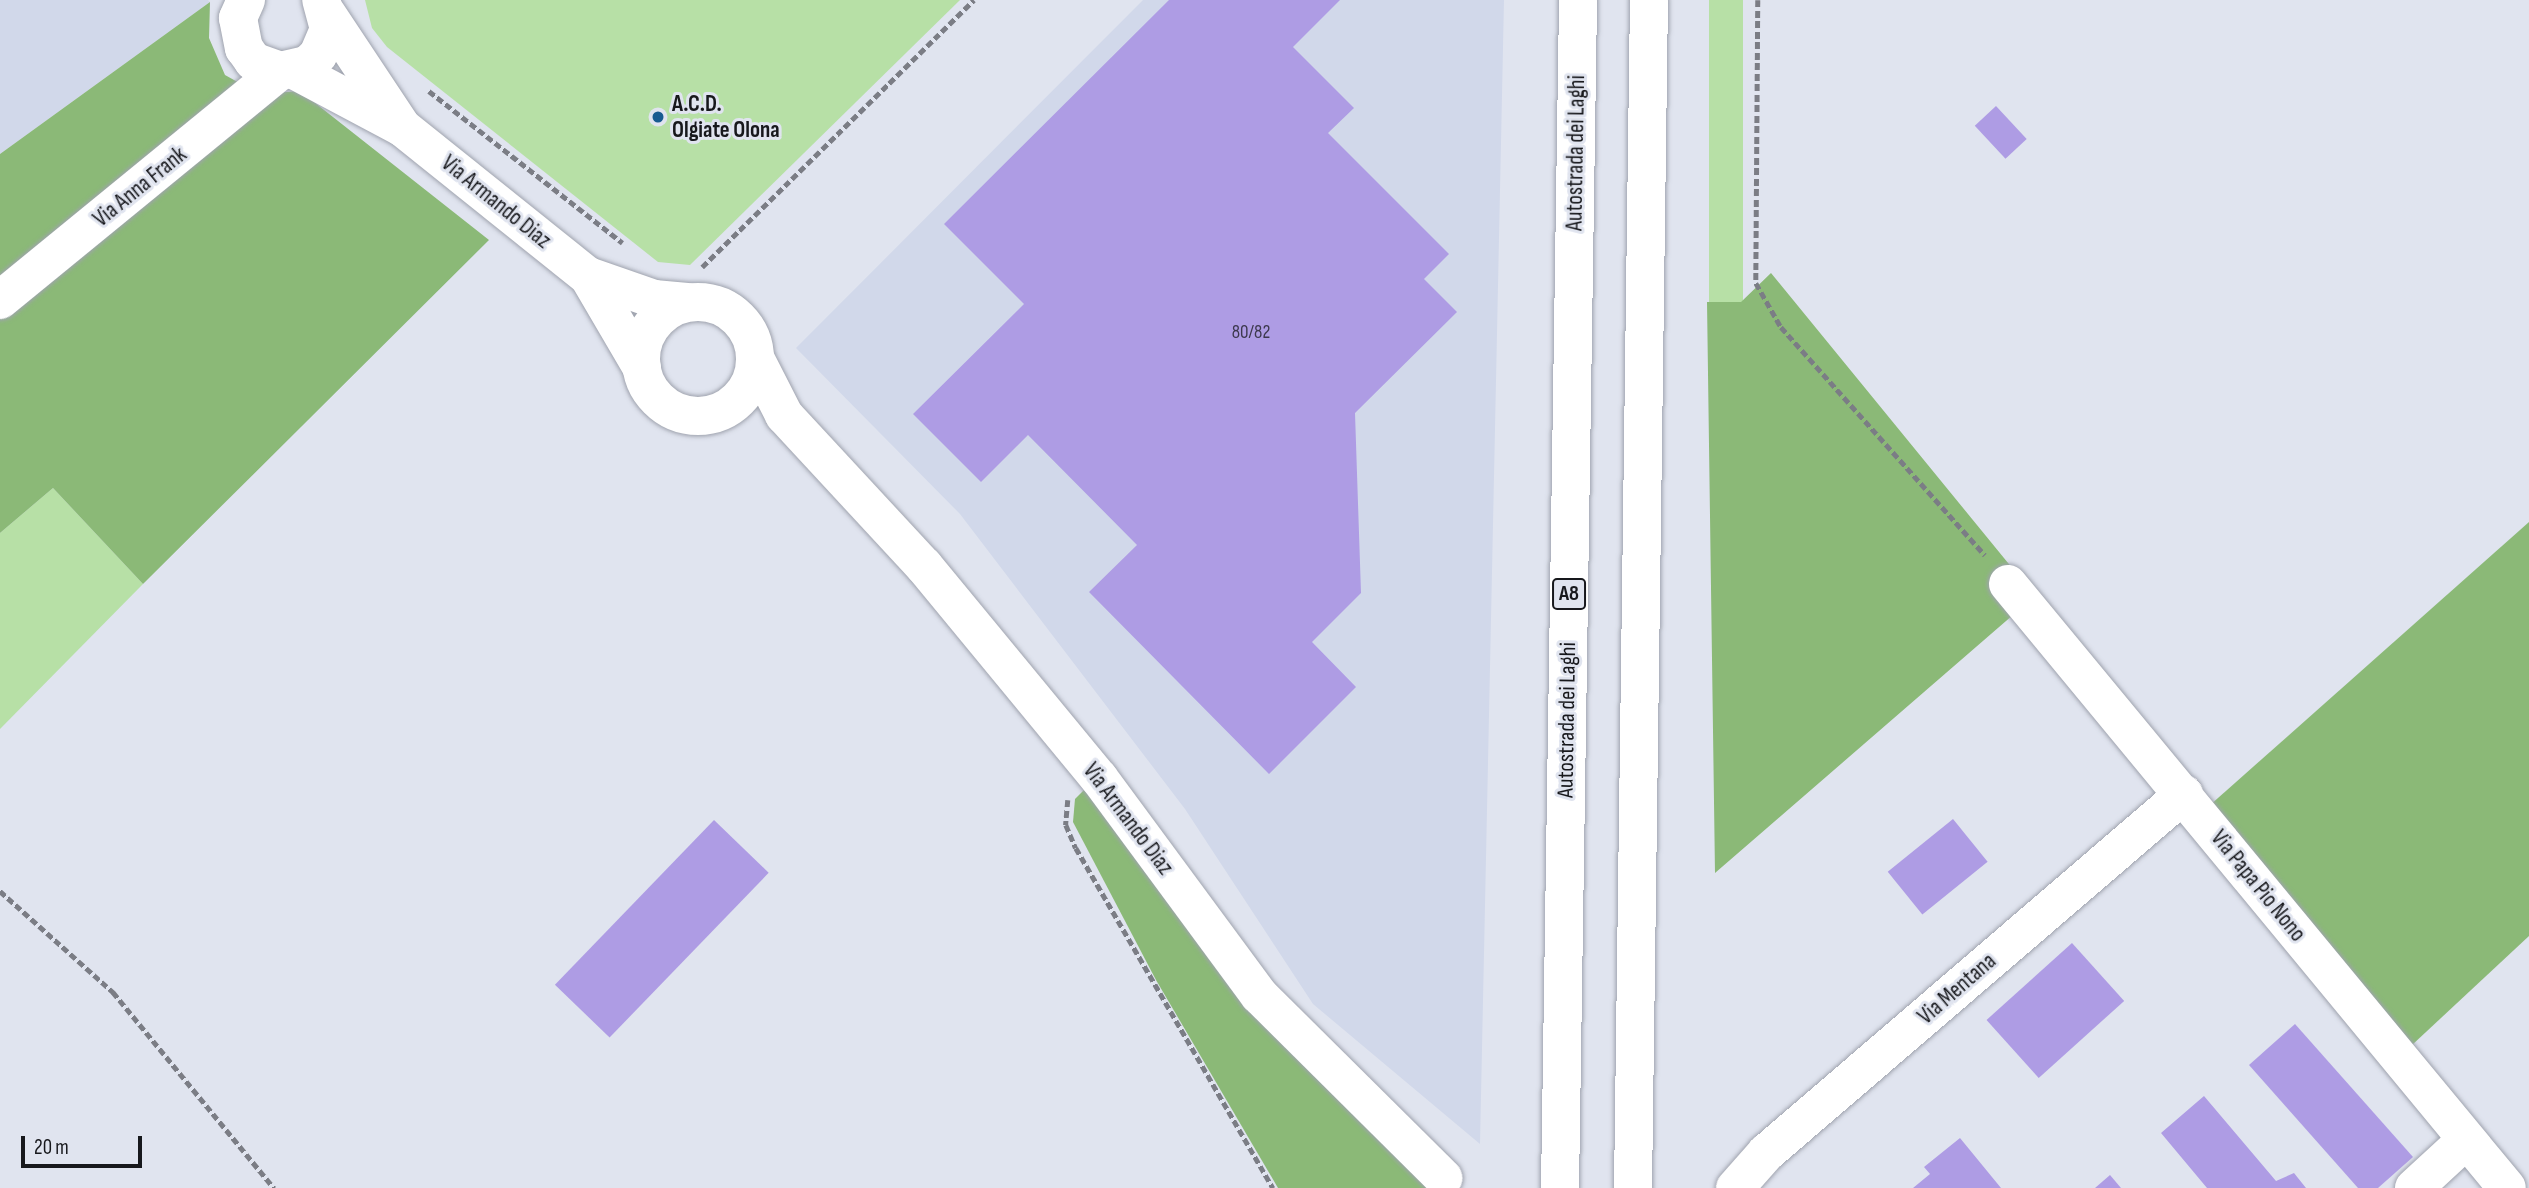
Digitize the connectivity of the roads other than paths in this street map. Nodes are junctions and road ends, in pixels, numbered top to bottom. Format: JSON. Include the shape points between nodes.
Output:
{"nodes":[{"id":1,"x":1578,"y":0,"type":"edge"},
{"id":2,"x":1648,"y":0,"type":"edge"},
{"id":3,"x":324,"y":7,"type":"edge"},
{"id":4,"x":236,"y":11,"type":"edge"},
{"id":5,"x":287,"y":71,"type":"junction"},
{"id":6,"x":403,"y":128,"type":"junction"},
{"id":7,"x":588,"y":276,"type":"junction"},
{"id":8,"x":692,"y":287,"type":"junction"},
{"id":9,"x":0,"y":300,"type":"edge"},
{"id":10,"x":755,"y":360,"type":"junction"},
{"id":11,"x":642,"y":368,"type":"junction"},
{"id":12,"x":717,"y":414,"type":"junction"},
{"id":13,"x":817,"y":455,"type":"junction"},
{"id":14,"x":2008,"y":584,"type":"road end"},
{"id":15,"x":2184,"y":794,"type":"junction"},
{"id":16,"x":2466,"y":1140,"type":"junction"},
{"id":17,"x":1443,"y":1178,"type":"dead end"},
{"id":18,"x":1560,"y":1188,"type":"edge"},
{"id":19,"x":1633,"y":1188,"type":"edge"},
{"id":20,"x":1735,"y":1188,"type":"edge"},
{"id":21,"x":2413,"y":1188,"type":"edge"},
{"id":22,"x":2507,"y":1188,"type":"edge"}],
"edges":[{"from":1,"to":18,"type":"main road","name":"Autostrada dei Laghi","number":"A8"},
{"from":2,"to":19,"type":"main road"},
{"from":3,"to":5,"type":"main road","name":"Via Armando Diaz","via":[[329,29],[318,55]]},
{"from":3,"to":6,"type":"main road","name":"Via Armando Diaz"},
{"from":4,"to":5,"type":"main road","name":"Via Armando Diaz","via":[[253,61]]},
{"from":5,"to":6,"type":"main road","name":"Via Armando Diaz"},
{"from":5,"to":9,"type":"main road","name":"Via Anna Frank"},
{"from":6,"to":7,"type":"main road","name":"Via Armando Diaz"},
{"from":7,"to":8,"type":"main road","name":"Via Armando Diaz","via":[[654,299]]},
{"from":7,"to":11,"type":"main road","name":"Via Armando Diaz"},
{"from":8,"to":10,"type":"main road","name":"Via Armando Diaz","via":[[707,302],[742,321]]},
{"from":8,"to":11,"type":"main road","via":[[653,323],[643,340]]},
{"from":10,"to":12,"type":"main road","via":[[741,397]]},
{"from":10,"to":13,"type":"main road","name":"Via Armando Diaz","via":[[765,388]]},
{"from":11,"to":12,"type":"main road","name":"Via Armando Diaz","via":[[644,380],[668,407],[696,416]]},
{"from":12,"to":13,"type":"main road","name":"Via Armando Diaz","via":[[766,427]]},
{"from":13,"to":17,"type":"main road","name":"Via Armando Diaz","via":[[924,566],[1091,769],[1259,995]]},
{"from":14,"to":15,"type":"main road","name":"Via Papa Pio Nono"},
{"from":15,"to":16,"type":"main road","name":"Via Papa Pio Nono"},
{"from":15,"to":20,"type":"main road","name":"Via Mentana","via":[[1766,1153]]},
{"from":16,"to":21,"type":"main road"},
{"from":16,"to":22,"type":"main road","name":"Via Papa Pio Nono"}]}
